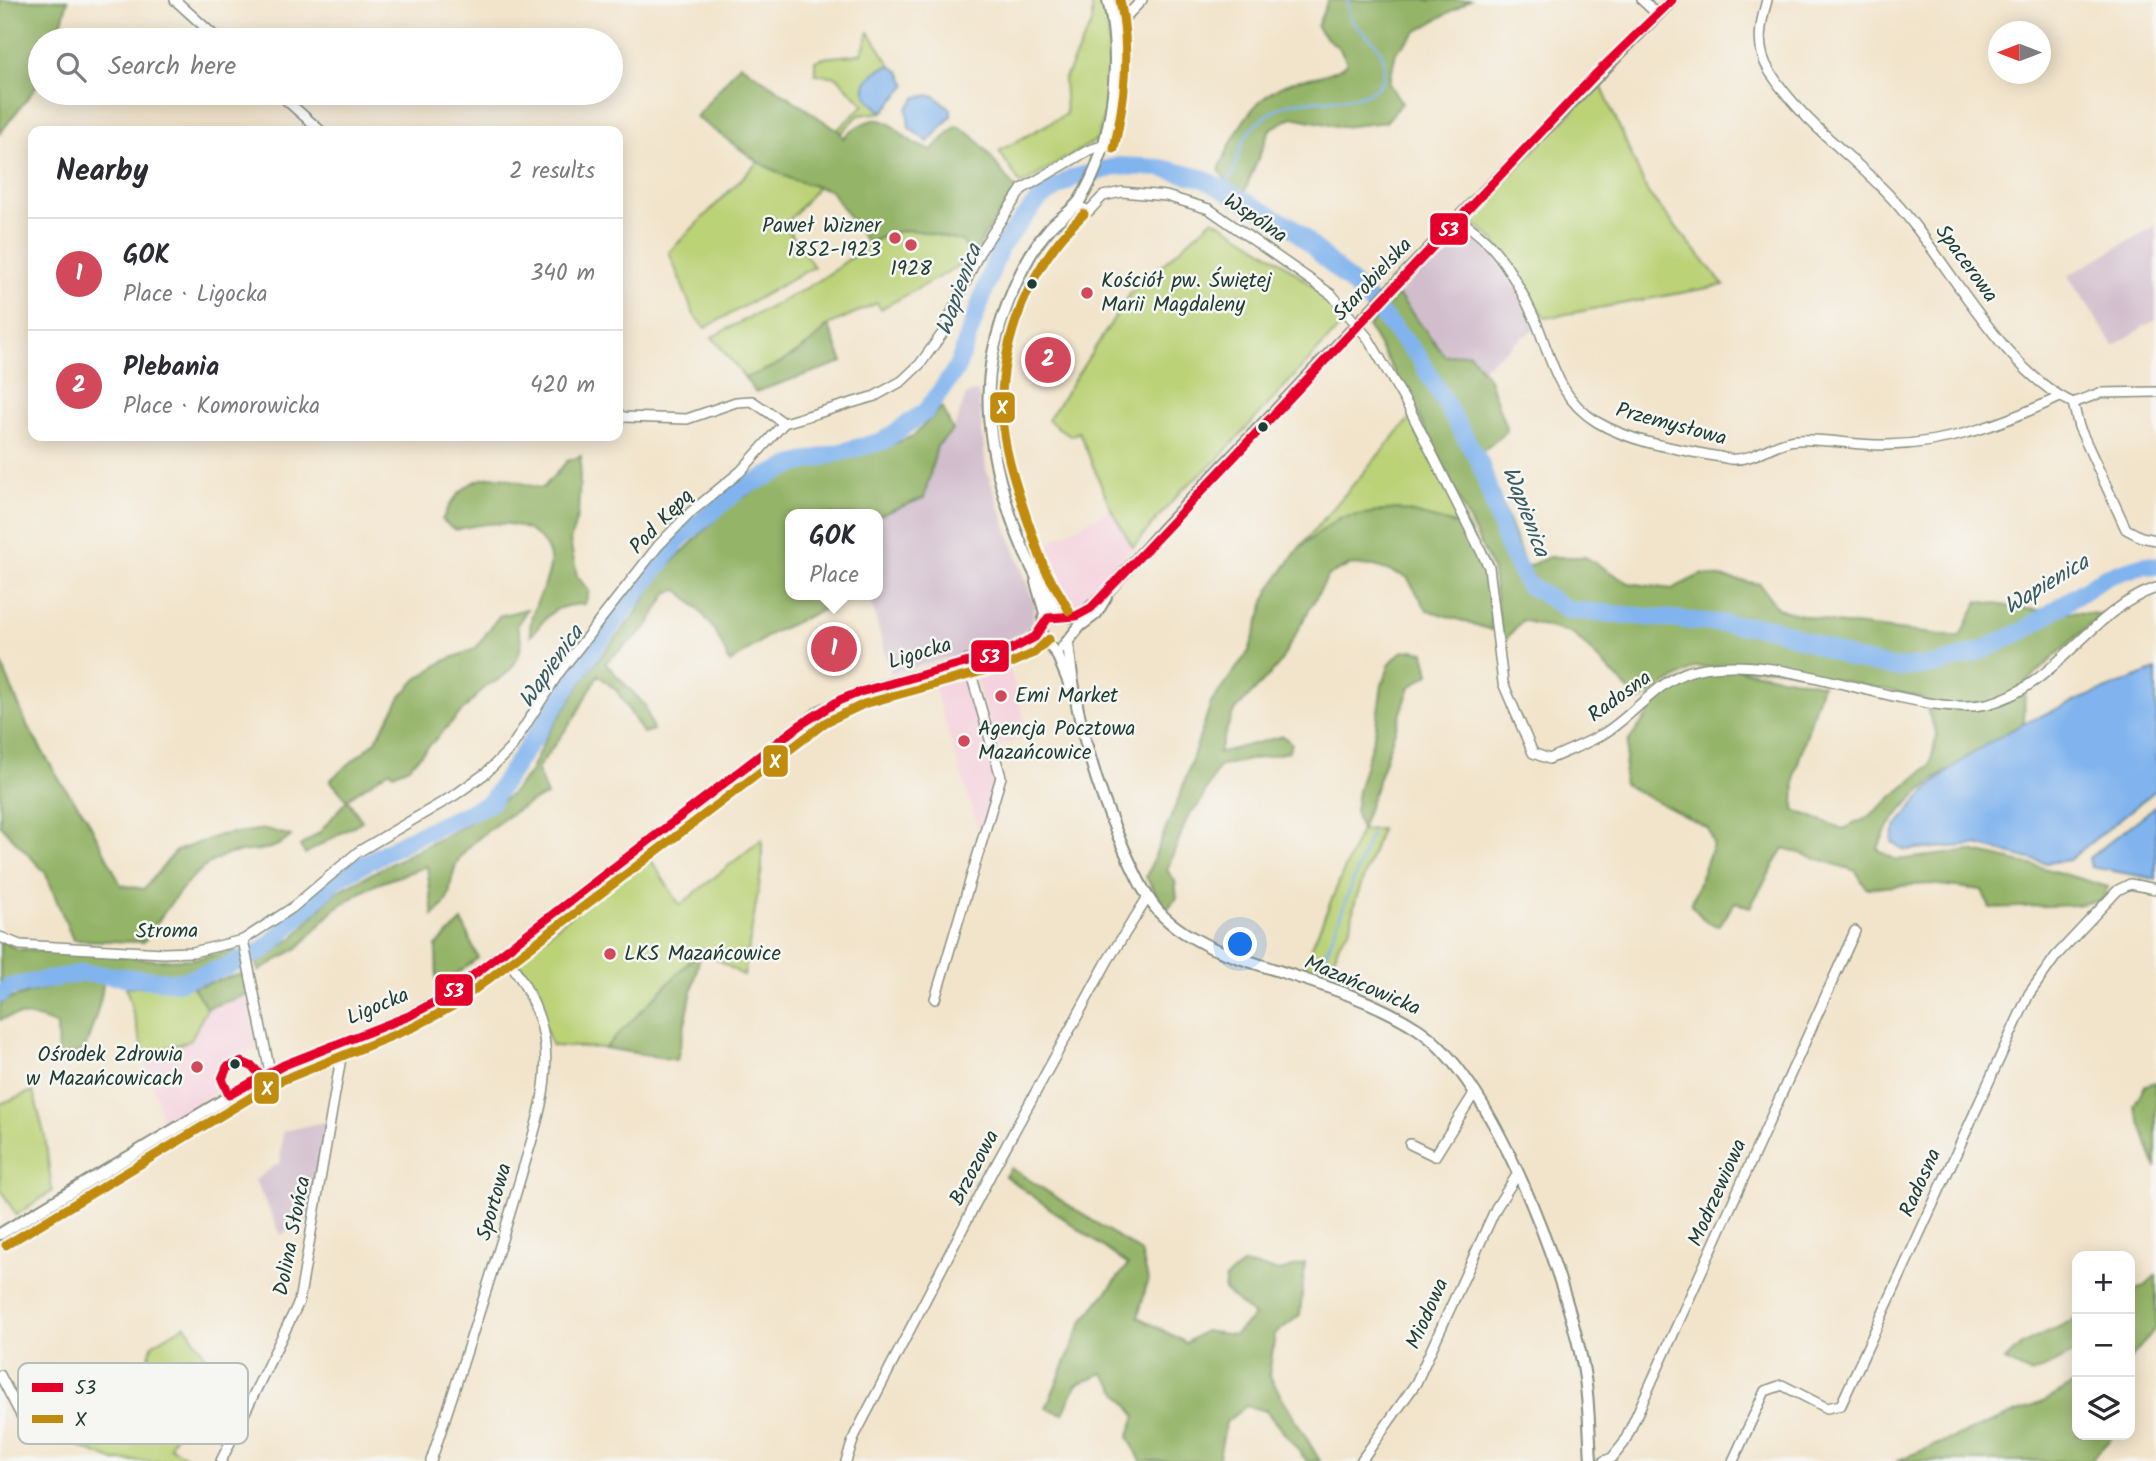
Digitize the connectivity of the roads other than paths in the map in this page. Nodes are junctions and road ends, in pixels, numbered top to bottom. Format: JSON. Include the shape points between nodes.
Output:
{"nodes":[{"id":1,"x":176,"y":0,"type":"edge"},
{"id":2,"x":1108,"y":0,"type":"edge"},
{"id":3,"x":1142,"y":0,"type":"edge"},
{"id":4,"x":1642,"y":0,"type":"edge"},
{"id":5,"x":1672,"y":0,"type":"edge"},
{"id":6,"x":1767,"y":0,"type":"edge"},
{"id":7,"x":1657,"y":14,"type":"junction"},
{"id":8,"x":206,"y":28,"type":"edge"},
{"id":9,"x":1115,"y":28,"type":"junction"},
{"id":10,"x":292,"y":105,"type":"edge"},
{"id":11,"x":315,"y":126,"type":"edge"},
{"id":12,"x":1100,"y":151,"type":"junction"},
{"id":13,"x":1076,"y":205,"type":"junction"},
{"id":14,"x":1458,"y":218,"type":"junction"},
{"id":15,"x":1361,"y":322,"type":"junction"},
{"id":16,"x":2156,"y":392,"type":"edge"},
{"id":17,"x":2060,"y":397,"type":"junction"},
{"id":18,"x":2073,"y":403,"type":"junction"},
{"id":19,"x":623,"y":416,"type":"edge"},
{"id":20,"x":784,"y":423,"type":"junction"},
{"id":21,"x":2156,"y":540,"type":"edge"},
{"id":22,"x":1034,"y":573,"type":"junction"},
{"id":23,"x":2156,"y":588,"type":"edge"},
{"id":24,"x":1108,"y":591,"type":"junction"},
{"id":25,"x":1061,"y":617,"type":"junction"},
{"id":26,"x":1043,"y":626,"type":"junction"},
{"id":27,"x":1071,"y":639,"type":"junction"},
{"id":28,"x":1048,"y":645,"type":"junction"},
{"id":29,"x":1008,"y":651,"type":"junction"},
{"id":30,"x":967,"y":660,"type":"junction"},
{"id":31,"x":1074,"y":693,"type":"junction"},
{"id":32,"x":2156,"y":889,"type":"edge"},
{"id":33,"x":1148,"y":897,"type":"junction"},
{"id":34,"x":1855,"y":931,"type":"dead end"},
{"id":35,"x":0,"y":936,"type":"edge"},
{"id":36,"x":243,"y":940,"type":"junction"},
{"id":37,"x":504,"y":954,"type":"junction"},
{"id":38,"x":935,"y":999,"type":"dead end"},
{"id":39,"x":340,"y":1043,"type":"junction"},
{"id":40,"x":270,"y":1072,"type":"junction"},
{"id":41,"x":1475,"y":1092,"type":"junction"},
{"id":42,"x":1410,"y":1144,"type":"dead end"},
{"id":43,"x":1517,"y":1175,"type":"junction"},
{"id":44,"x":0,"y":1234,"type":"edge"},
{"id":45,"x":0,"y":1375,"type":"edge"},
{"id":46,"x":248,"y":1406,"type":"edge"},
{"id":47,"x":18,"y":1410,"type":"edge"},
{"id":48,"x":229,"y":1444,"type":"edge"},
{"id":49,"x":221,"y":1461,"type":"edge"},
{"id":50,"x":431,"y":1461,"type":"edge"},
{"id":51,"x":846,"y":1461,"type":"edge"},
{"id":52,"x":1361,"y":1461,"type":"edge"},
{"id":53,"x":1591,"y":1461,"type":"edge"},
{"id":54,"x":1604,"y":1461,"type":"edge"},
{"id":55,"x":1733,"y":1461,"type":"edge"}],
"edges":[{"from":1,"to":8,"type":"street"},
{"from":2,"to":9,"type":"street"},
{"from":3,"to":9,"type":"street"},
{"from":4,"to":7,"type":"street"},
{"from":5,"to":7,"type":"street","name":"Starobielska"},
{"from":6,"to":17,"type":"street","name":"Spacerowa","via":[[1759,43],[1768,70],[1817,131],[1884,189],[1986,323],[2036,381]]},
{"from":7,"to":14,"type":"street","name":"Starobielska"},
{"from":9,"to":12,"type":"street","via":[[1113,90]]},
{"from":10,"to":11,"type":"street"},
{"from":12,"to":13,"type":"street"},
{"from":12,"to":20,"type":"street","via":[[1089,150],[1022,189],[979,253],[942,334],[902,381],[875,396]]},
{"from":13,"to":15,"type":"street","name":"Wspólna","via":[[1089,211],[1103,196],[1122,192],[1166,196],[1209,209],[1332,295]]},
{"from":13,"to":22,"type":"street","via":[[1050,227],[1024,270],[994,347],[990,375],[992,442]]},
{"from":14,"to":15,"type":"street","name":"Starobielska"},
{"from":14,"to":17,"type":"street","name":"Przemysłowa","via":[[1491,245],[1516,284],[1568,396],[1594,421],[1634,438],[1739,460],[1796,440],[1887,445],[1948,439],[2004,424]]},
{"from":15,"to":23,"type":"street","name":"Radosna","via":[[1489,568],[1503,683],[1532,753],[1549,759],[1604,733],[1662,687],[1695,670],[1728,665],[1939,706],[1987,704],[2026,688],[2135,595]]},
{"from":15,"to":24,"type":"street","name":"Starobielska"},
{"from":16,"to":18,"type":"street","via":[[2112,392]]},
{"from":17,"to":18,"type":"street","name":"Spacerowa"},
{"from":18,"to":21,"type":"street","via":[[2126,528]]},
{"from":19,"to":20,"type":"street","via":[[687,419],[743,400],[752,401]]},
{"from":20,"to":36,"type":"street","name":"Pod Kępą","via":[[741,471],[658,546],[558,674],[511,748],[486,773],[358,852],[292,908]]},
{"from":22,"to":25,"type":"street"},
{"from":22,"to":26,"type":"street"},
{"from":24,"to":25,"type":"street","via":[[1084,613]]},
{"from":24,"to":27,"type":"street","via":[[1096,614]]},
{"from":25,"to":26,"type":"street"},
{"from":25,"to":27,"type":"street","via":[[1072,624]]},
{"from":26,"to":28,"type":"street"},
{"from":26,"to":29,"type":"street","name":"Ligocka","via":[[1028,642]]},
{"from":27,"to":28,"type":"street","via":[[1060,648]]},
{"from":27,"to":31,"type":"street","name":"Mazańcowicka"},
{"from":28,"to":29,"type":"street"},
{"from":28,"to":31,"type":"street","via":[[1057,654]]},
{"from":29,"to":30,"type":"street","name":"Ligocka"},
{"from":30,"to":37,"type":"street","name":"Ligocka","via":[[860,692],[820,711]]},
{"from":30,"to":38,"type":"street","via":[[1001,777]]},
{"from":31,"to":33,"type":"street","name":"Mazańcowicka","via":[[1101,793]]},
{"from":32,"to":55,"type":"street","name":"Radosna","via":[[2130,884],[2118,890],[2056,956],[2029,994],[1841,1405],[1827,1408],[1782,1385],[1765,1391]]},
{"from":33,"to":41,"type":"street","name":"Mazańcowicka","via":[[1191,938],[1363,1002],[1420,1030],[1457,1066]]},
{"from":33,"to":51,"type":"street","name":"Brzozowa","via":[[1108,960],[993,1170],[855,1435]]},
{"from":34,"to":54,"type":"street","name":"Modrzewiowa","via":[[1624,1443]]},
{"from":35,"to":36,"type":"street","name":"Stroma","via":[[20,945],[163,953],[193,952]]},
{"from":36,"to":40,"type":"street"},
{"from":37,"to":39,"type":"street","name":"Ligocka","via":[[427,1007]]},
{"from":37,"to":50,"type":"street","name":"Sportowa","via":[[536,1009],[545,1045],[543,1099]]},
{"from":39,"to":40,"type":"street","name":"Ligocka"},
{"from":39,"to":46,"type":"street","name":"Dolina Słońca","via":[[322,1183],[299,1302]]},
{"from":40,"to":44,"type":"street","name":"Ligocka"},
{"from":41,"to":42,"type":"street","via":[[1435,1156]]},
{"from":41,"to":43,"type":"street","name":"Mazańcowicka"},
{"from":43,"to":52,"type":"street","name":"Miodowa","via":[[1496,1208],[1416,1383]]},
{"from":43,"to":53,"type":"street","name":"Mazańcowicka","via":[[1572,1319],[1583,1363]]},
{"from":45,"to":47,"type":"street"},
{"from":48,"to":49,"type":"street","name":"Dolina Słońca"}]}
